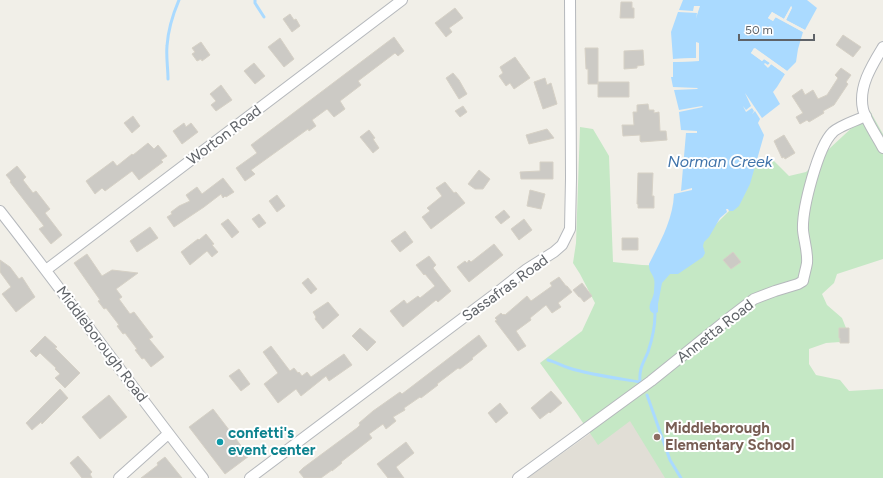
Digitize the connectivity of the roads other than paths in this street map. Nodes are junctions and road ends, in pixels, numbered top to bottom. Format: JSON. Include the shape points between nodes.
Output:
{"nodes":[{"id":1,"x":402,"y":0,"type":"edge"},
{"id":2,"x":570,"y":0,"type":"edge"},
{"id":3,"x":883,"y":47,"type":"edge"},
{"id":4,"x":866,"y":116,"type":"junction"},
{"id":5,"x":883,"y":148,"type":"edge"},
{"id":6,"x":0,"y":211,"type":"edge"},
{"id":7,"x":46,"y":270,"type":"junction"},
{"id":8,"x":168,"y":434,"type":"junction"},
{"id":9,"x":119,"y":478,"type":"edge"},
{"id":10,"x":203,"y":478,"type":"edge"},
{"id":11,"x":250,"y":478,"type":"edge"},
{"id":12,"x":518,"y":478,"type":"edge"}],
"edges":[{"from":1,"to":7,"type":"street","name":"Worton Road"},
{"from":2,"to":11,"type":"street","name":"Sassafras Road","via":[[570,229],[562,245]]},
{"from":3,"to":4,"type":"street","via":[[865,81],[862,101]]},
{"from":4,"to":5,"type":"street"},
{"from":4,"to":12,"type":"street","name":"Annetta Road","via":[[834,130],[822,150],[804,214],[807,262],[803,281],[754,299],[651,381]]},
{"from":6,"to":7,"type":"street","name":"Middleborough Road"},
{"from":7,"to":8,"type":"street","name":"Middleborough Road"},
{"from":8,"to":9,"type":"street"},
{"from":8,"to":10,"type":"street","name":"Middleborough Road"}]}
